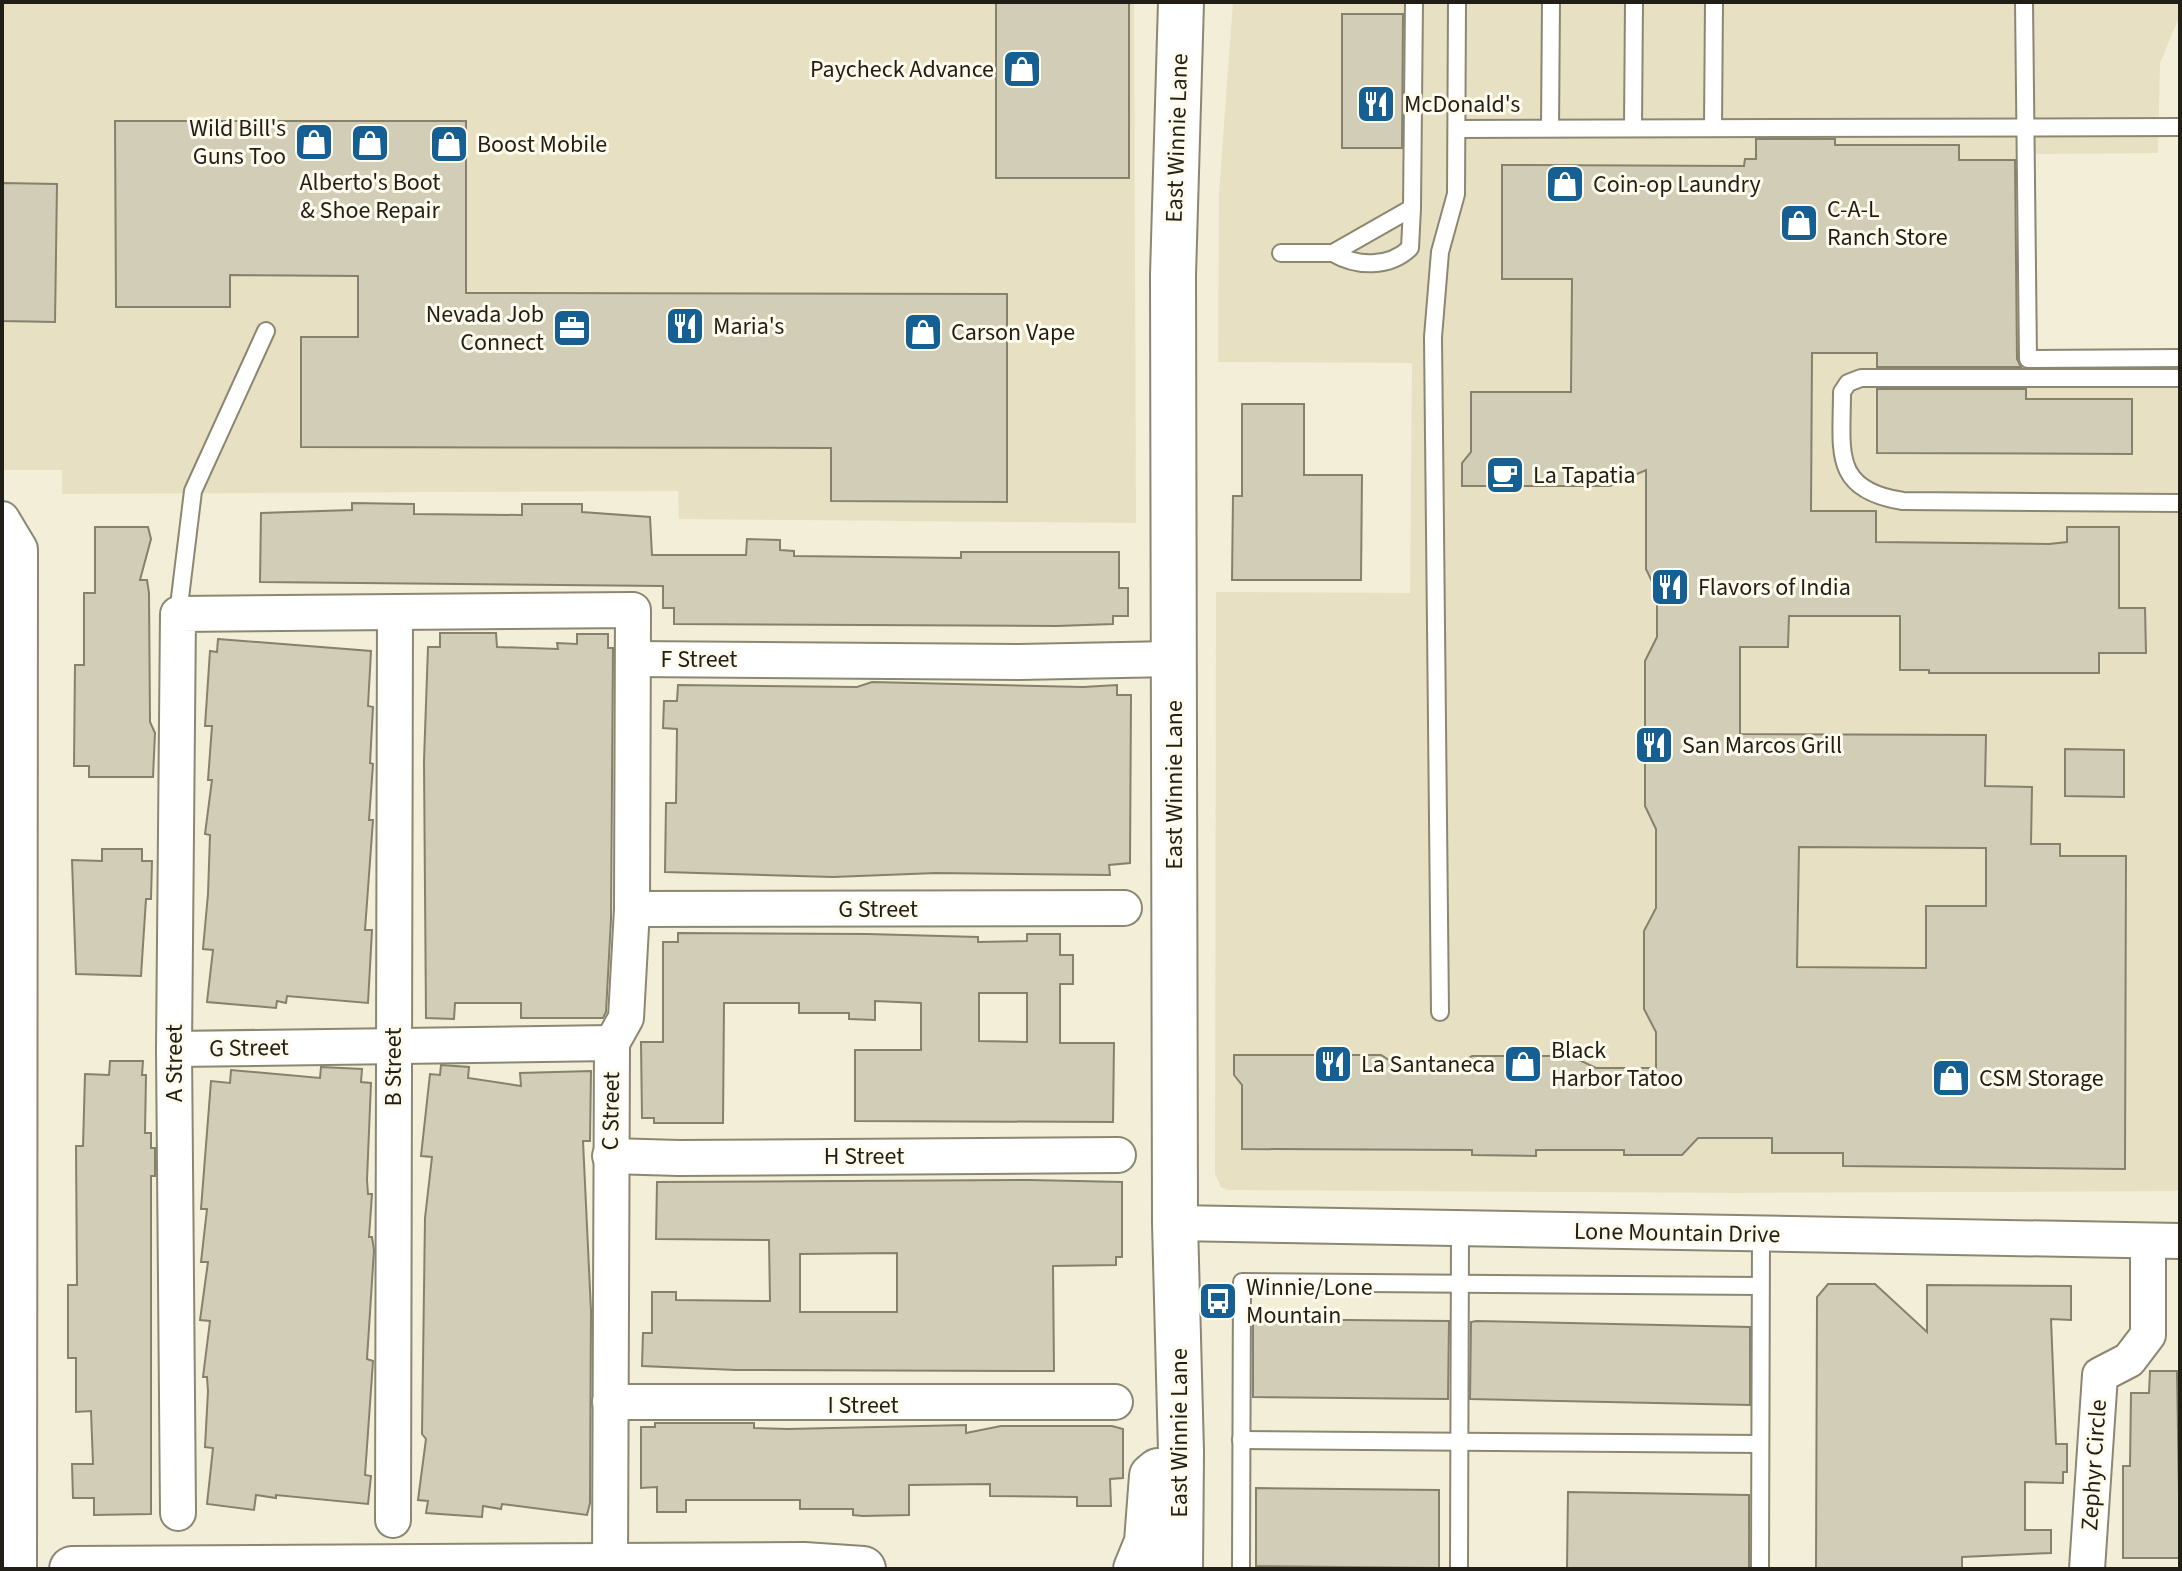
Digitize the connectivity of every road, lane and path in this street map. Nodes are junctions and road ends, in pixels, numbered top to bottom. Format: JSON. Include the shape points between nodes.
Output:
{"nodes":[{"id":1,"x":1181,"y":2,"type":"edge"},
{"id":2,"x":1414,"y":2,"type":"edge"},
{"id":3,"x":1457,"y":2,"type":"edge"},
{"id":4,"x":1551,"y":2,"type":"edge"},
{"id":5,"x":1634,"y":2,"type":"edge"},
{"id":6,"x":1714,"y":2,"type":"edge"},
{"id":7,"x":2024,"y":2,"type":"edge"},
{"id":8,"x":1633,"y":127,"type":"junction"},
{"id":9,"x":1713,"y":127,"type":"junction"},
{"id":10,"x":2028,"y":127,"type":"junction"},
{"id":11,"x":2180,"y":127,"type":"edge"},
{"id":12,"x":1550,"y":128,"type":"junction"},
{"id":13,"x":1457,"y":129,"type":"junction"},
{"id":14,"x":1412,"y":208,"type":"junction"},
{"id":15,"x":1281,"y":253,"type":"dead end"},
{"id":16,"x":1333,"y":253,"type":"junction"},
{"id":17,"x":266,"y":331,"type":"dead end"},
{"id":18,"x":2180,"y":358,"type":"edge"},
{"id":19,"x":2180,"y":378,"type":"edge"},
{"id":20,"x":2180,"y":503,"type":"edge"},
{"id":21,"x":2,"y":519,"type":"edge"},
{"id":22,"x":178,"y":614,"type":"junction"},
{"id":23,"x":395,"y":614,"type":"junction"},
{"id":24,"x":633,"y":659,"type":"junction"},
{"id":25,"x":1173,"y":659,"type":"junction"},
{"id":26,"x":1124,"y":908,"type":"dead end"},
{"id":27,"x":632,"y":909,"type":"junction"},
{"id":28,"x":1440,"y":1012,"type":"dead end"},
{"id":29,"x":612,"y":1043,"type":"junction"},
{"id":30,"x":393,"y":1046,"type":"junction"},
{"id":31,"x":174,"y":1049,"type":"junction"},
{"id":32,"x":12,"y":1052,"type":"edge"},
{"id":33,"x":1118,"y":1155,"type":"dead end"},
{"id":34,"x":610,"y":1156,"type":"junction"},
{"id":35,"x":1175,"y":1223,"type":"junction"},
{"id":36,"x":1460,"y":1229,"type":"junction"},
{"id":37,"x":1761,"y":1235,"type":"junction"},
{"id":38,"x":2164,"y":1241,"type":"edge"},
{"id":39,"x":1459,"y":1285,"type":"junction"},
{"id":40,"x":1760,"y":1286,"type":"junction"},
{"id":41,"x":610,"y":1402,"type":"junction"},
{"id":42,"x":1115,"y":1402,"type":"dead end"},
{"id":43,"x":1241,"y":1440,"type":"junction"},
{"id":44,"x":1459,"y":1441,"type":"junction"},
{"id":45,"x":1760,"y":1444,"type":"junction"},
{"id":46,"x":1181,"y":1452,"type":"junction"},
{"id":47,"x":178,"y":1513,"type":"dead end"},
{"id":48,"x":393,"y":1520,"type":"dead end"},
{"id":49,"x":1180,"y":1526,"type":"junction"},
{"id":50,"x":610,"y":1567,"type":"junction"},
{"id":51,"x":19,"y":1569,"type":"edge"},
{"id":52,"x":72,"y":1569,"type":"edge"},
{"id":53,"x":863,"y":1569,"type":"edge"},
{"id":54,"x":1136,"y":1569,"type":"edge"},
{"id":55,"x":1180,"y":1569,"type":"edge"},
{"id":56,"x":1199,"y":1569,"type":"edge"},
{"id":57,"x":1241,"y":1569,"type":"edge"},
{"id":58,"x":1459,"y":1569,"type":"edge"},
{"id":59,"x":1760,"y":1569,"type":"edge"},
{"id":60,"x":2087,"y":1569,"type":"edge"}],
"edges":[{"from":1,"to":25,"type":"street","name":"East Winnie Lane","via":[[1173,275]]},
{"from":2,"to":14,"type":"lane"},
{"from":3,"to":13,"type":"lane"},
{"from":4,"to":12,"type":"lane"},
{"from":5,"to":8,"type":"lane"},
{"from":6,"to":9,"type":"lane"},
{"from":7,"to":10,"type":"lane"},
{"from":8,"to":9,"type":"lane"},
{"from":8,"to":12,"type":"lane"},
{"from":9,"to":10,"type":"lane"},
{"from":10,"to":11,"type":"lane"},
{"from":10,"to":18,"type":"lane","via":[[2028,359]]},
{"from":12,"to":13,"type":"lane"},
{"from":13,"to":28,"type":"lane","via":[[1456,194],[1440,252],[1433,337]]},
{"from":14,"to":16,"type":"lane"},
{"from":14,"to":16,"type":"lane","via":[[1410,248],[1395,260],[1349,262]]},
{"from":15,"to":16,"type":"lane"},
{"from":17,"to":22,"type":"lane","via":[[193,491]]},
{"from":19,"to":20,"type":"lane","via":[[1861,378],[1842,392],[1842,462],[1856,483],[1880,498]]},
{"from":21,"to":32,"type":"street","via":[[20,549]]},
{"from":22,"to":23,"type":"street","name":"F Street"},
{"from":22,"to":31,"type":"street","name":"A Street"},
{"from":23,"to":24,"type":"street","name":"F Street","via":[[633,610]]},
{"from":23,"to":30,"type":"street","name":"B Street"},
{"from":24,"to":25,"type":"street","name":"F Street"},
{"from":24,"to":27,"type":"street","name":"C Street"},
{"from":25,"to":35,"type":"street","name":"East Winnie Lane"},
{"from":26,"to":27,"type":"street","name":"G Street"},
{"from":27,"to":29,"type":"street","name":"C Street","via":[[626,1018]]},
{"from":29,"to":30,"type":"street","name":"G Street"},
{"from":29,"to":34,"type":"street","name":"C Street"},
{"from":30,"to":31,"type":"street","name":"G Street"},
{"from":30,"to":48,"type":"street","name":"B Street"},
{"from":31,"to":47,"type":"street","name":"A Street"},
{"from":32,"to":51,"type":"street"},
{"from":33,"to":34,"type":"street","name":"H Street"},
{"from":34,"to":41,"type":"street","name":"C Street"},
{"from":35,"to":36,"type":"street","name":"Lone Mountain Drive"},
{"from":35,"to":46,"type":"street","name":"East Winnie Lane"},
{"from":36,"to":37,"type":"street","name":"Lone Mountain Drive"},
{"from":36,"to":39,"type":"lane"},
{"from":37,"to":38,"type":"street","name":"Lone Mountain Drive"},
{"from":37,"to":40,"type":"lane"},
{"from":38,"to":60,"type":"street","name":"Zephyr Circle","via":[[2148,1335],[2129,1360],[2100,1375]]},
{"from":39,"to":40,"type":"lane"},
{"from":39,"to":43,"type":"lane","via":[[1242,1282]]},
{"from":39,"to":44,"type":"lane"},
{"from":40,"to":45,"type":"lane"},
{"from":41,"to":42,"type":"street","name":"I Street"},
{"from":41,"to":50,"type":"street","name":"C Street"},
{"from":43,"to":44,"type":"lane"},
{"from":43,"to":57,"type":"lane"},
{"from":44,"to":45,"type":"lane"},
{"from":44,"to":58,"type":"lane"},
{"from":45,"to":59,"type":"lane"},
{"from":46,"to":49,"type":"street","name":"East Winnie Lane"},
{"from":46,"to":54,"type":"street","via":[[1152,1476],[1147,1542]]},
{"from":49,"to":55,"type":"street","name":"East Winnie Lane"},
{"from":49,"to":56,"type":"street"},
{"from":50,"to":52,"type":"street"},
{"from":50,"to":53,"type":"street"}]}
